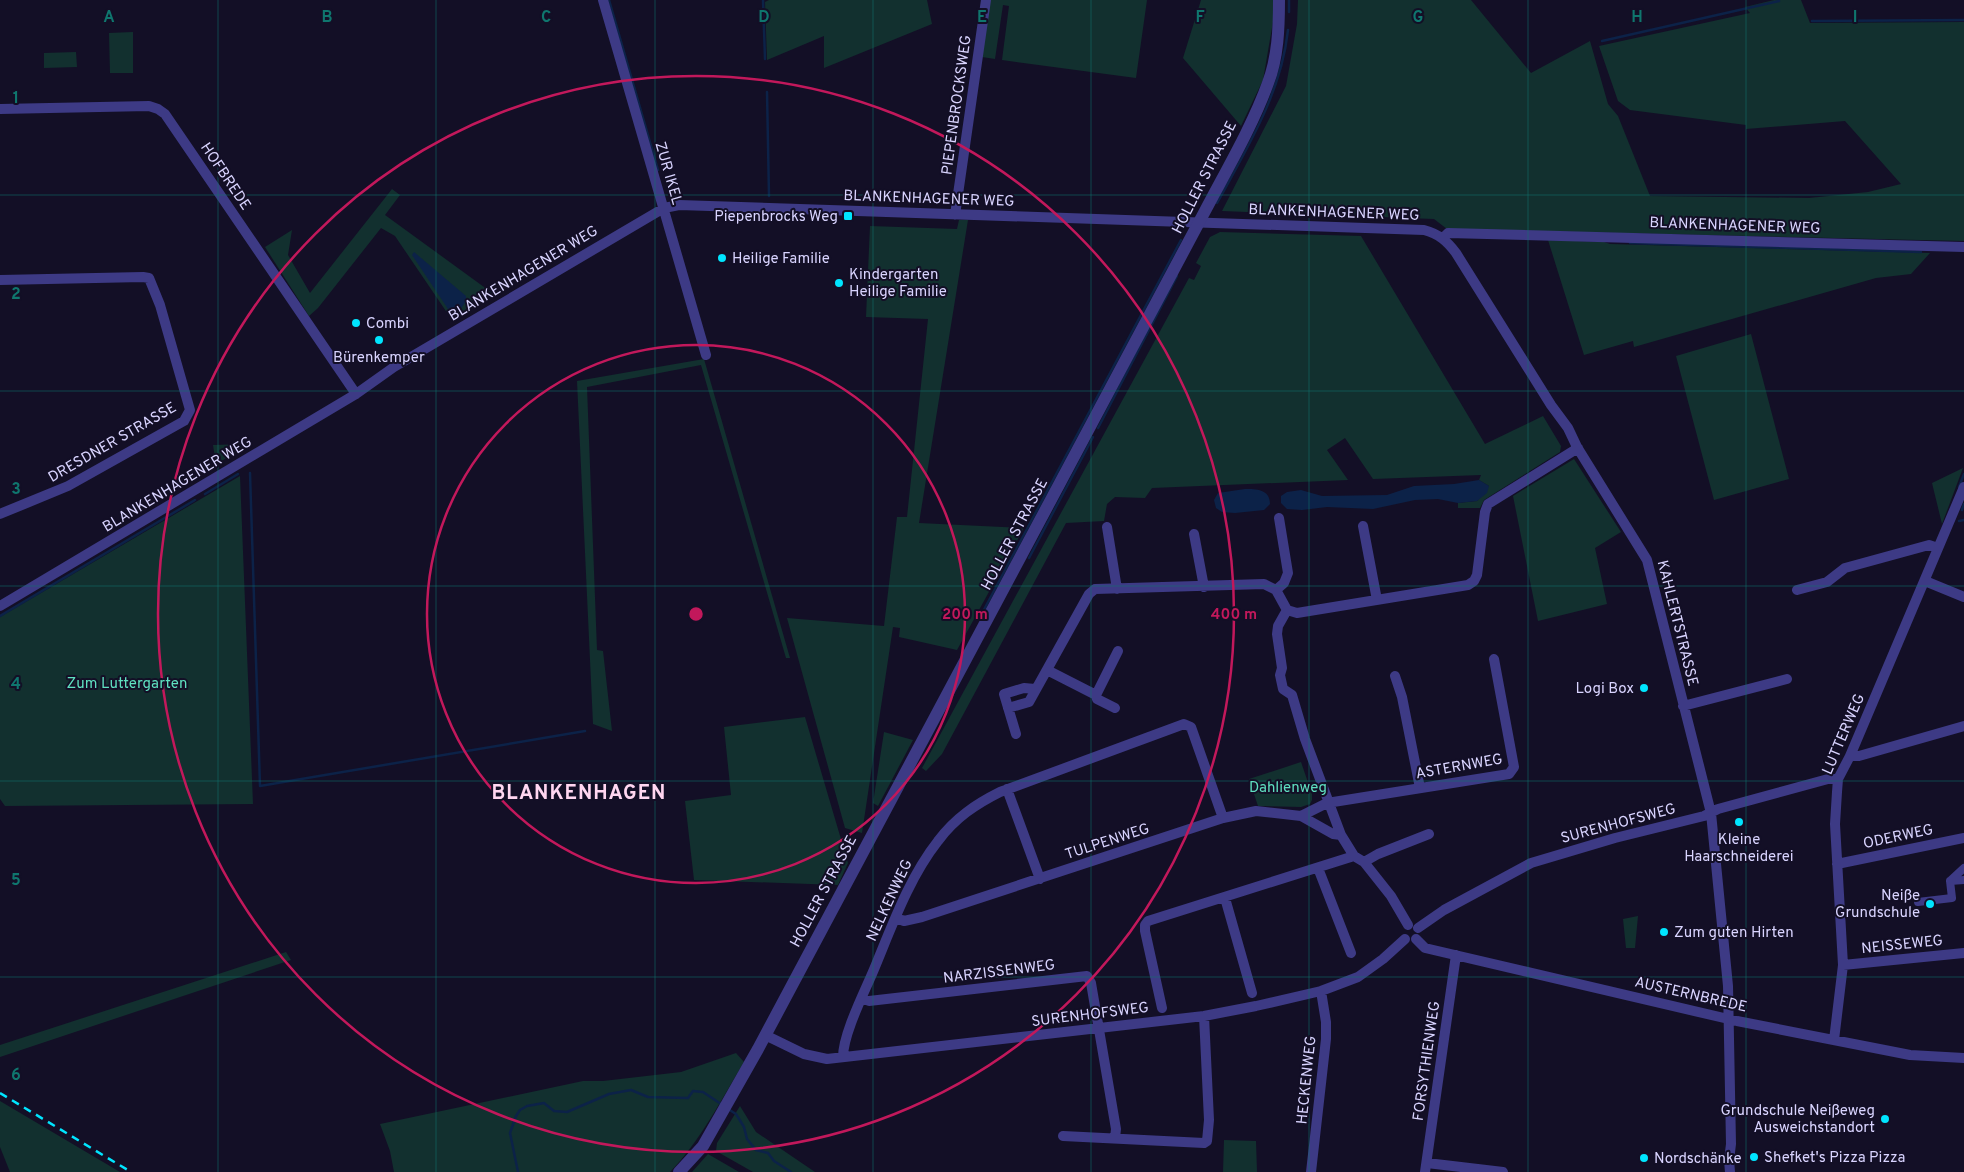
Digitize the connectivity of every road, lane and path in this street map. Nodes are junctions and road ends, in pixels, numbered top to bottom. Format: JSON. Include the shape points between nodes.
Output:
{"nodes":[{"id":1,"x":603,"y":0,"type":"edge"},
{"id":2,"x":986,"y":0,"type":"edge"},
{"id":3,"x":1279,"y":0,"type":"edge"},
{"id":4,"x":0,"y":109,"type":"edge"},
{"id":5,"x":664,"y":208,"type":"junction"},
{"id":6,"x":955,"y":215,"type":"junction"},
{"id":7,"x":1200,"y":222,"type":"junction"},
{"id":8,"x":1443,"y":238,"type":"junction"},
{"id":9,"x":1964,"y":247,"type":"edge"},
{"id":10,"x":0,"y":280,"type":"edge"},
{"id":11,"x":706,"y":355,"type":"dead end"},
{"id":12,"x":356,"y":394,"type":"junction"},
{"id":13,"x":1577,"y":448,"type":"junction"},
{"id":14,"x":1964,"y":487,"type":"edge"},
{"id":15,"x":0,"y":514,"type":"edge"},
{"id":16,"x":1279,"y":518,"type":"dead end"},
{"id":17,"x":1363,"y":526,"type":"dead end"},
{"id":18,"x":1107,"y":527,"type":"dead end"},
{"id":19,"x":1194,"y":534,"type":"dead end"},
{"id":20,"x":1938,"y":548,"type":"junction"},
{"id":21,"x":1925,"y":581,"type":"junction"},
{"id":22,"x":1204,"y":586,"type":"junction"},
{"id":23,"x":1117,"y":589,"type":"junction"},
{"id":24,"x":1276,"y":590,"type":"junction"},
{"id":25,"x":1797,"y":590,"type":"dead end"},
{"id":26,"x":1964,"y":597,"type":"edge"},
{"id":27,"x":1377,"y":600,"type":"junction"},
{"id":28,"x":0,"y":606,"type":"edge"},
{"id":29,"x":1287,"y":610,"type":"junction"},
{"id":30,"x":1118,"y":651,"type":"dead end"},
{"id":31,"x":1494,"y":659,"type":"dead end"},
{"id":32,"x":1047,"y":670,"type":"junction"},
{"id":33,"x":1394,"y":676,"type":"dead end"},
{"id":34,"x":1787,"y":679,"type":"dead end"},
{"id":35,"x":1035,"y":689,"type":"junction"},
{"id":36,"x":1096,"y":695,"type":"junction"},
{"id":37,"x":1683,"y":706,"type":"junction"},
{"id":38,"x":1008,"y":708,"type":"junction"},
{"id":39,"x":1115,"y":708,"type":"dead end"},
{"id":40,"x":1964,"y":726,"type":"edge"},
{"id":41,"x":1016,"y":734,"type":"dead end"},
{"id":42,"x":1850,"y":756,"type":"junction"},
{"id":43,"x":1838,"y":779,"type":"junction"},
{"id":44,"x":1420,"y":788,"type":"junction"},
{"id":45,"x":1007,"y":789,"type":"junction"},
{"id":46,"x":1327,"y":802,"type":"junction"},
{"id":47,"x":1711,"y":813,"type":"junction"},
{"id":48,"x":1301,"y":816,"type":"junction"},
{"id":49,"x":1223,"y":818,"type":"junction"},
{"id":50,"x":1429,"y":834,"type":"dead end"},
{"id":51,"x":1340,"y":835,"type":"junction"},
{"id":52,"x":1964,"y":838,"type":"edge"},
{"id":53,"x":1354,"y":856,"type":"junction"},
{"id":54,"x":1364,"y":862,"type":"junction"},
{"id":55,"x":1837,"y":864,"type":"junction"},
{"id":56,"x":1318,"y":868,"type":"junction"},
{"id":57,"x":1964,"y":868,"type":"edge"},
{"id":58,"x":1040,"y":879,"type":"junction"},
{"id":59,"x":1964,"y":880,"type":"edge"},
{"id":60,"x":1950,"y":881,"type":"junction"},
{"id":61,"x":1225,"y":898,"type":"junction"},
{"id":62,"x":1918,"y":902,"type":"dead end"},
{"id":63,"x":896,"y":918,"type":"junction"},
{"id":64,"x":1413,"y":926,"type":"junction"},
{"id":65,"x":1405,"y":938,"type":"junction"},
{"id":66,"x":1416,"y":939,"type":"junction"},
{"id":67,"x":1351,"y":953,"type":"dead end"},
{"id":68,"x":1964,"y":953,"type":"edge"},
{"id":69,"x":1456,"y":955,"type":"junction"},
{"id":70,"x":1843,"y":965,"type":"junction"},
{"id":71,"x":1321,"y":991,"type":"junction"},
{"id":72,"x":1252,"y":993,"type":"dead end"},
{"id":73,"x":862,"y":998,"type":"junction"},
{"id":74,"x":1162,"y":1008,"type":"dead end"},
{"id":75,"x":1204,"y":1016,"type":"junction"},
{"id":76,"x":1729,"y":1019,"type":"junction"},
{"id":77,"x":1098,"y":1028,"type":"junction"},
{"id":78,"x":765,"y":1035,"type":"junction"},
{"id":79,"x":1834,"y":1040,"type":"junction"},
{"id":80,"x":843,"y":1057,"type":"junction"},
{"id":81,"x":1964,"y":1058,"type":"edge"},
{"id":82,"x":1063,"y":1136,"type":"dead end"},
{"id":83,"x":1115,"y":1138,"type":"junction"},
{"id":84,"x":1426,"y":1168,"type":"edge"},
{"id":85,"x":679,"y":1172,"type":"edge"},
{"id":86,"x":1311,"y":1172,"type":"edge"},
{"id":87,"x":1503,"y":1172,"type":"edge"},
{"id":88,"x":1731,"y":1172,"type":"edge"}],
"edges":[{"from":1,"to":5,"type":"street","name":"ZUR IKEL"},
{"from":2,"to":6,"type":"street","name":"PIEPENBROCKSWEG"},
{"from":3,"to":7,"type":"street","name":"HOLLER STRASSE","via":[[1276,50],[1269,83]]},
{"from":4,"to":12,"type":"street","name":"HOFBREDE","via":[[150,106],[165,114]]},
{"from":5,"to":6,"type":"street","name":"BLANKENHAGENER WEG","via":[[724,206]]},
{"from":5,"to":11,"type":"street","name":"ZUR IKEL"},
{"from":5,"to":12,"type":"street","name":"BLANKENHAGENER WEG","via":[[394,367]]},
{"from":6,"to":7,"type":"street","name":"BLANKENHAGENER WEG"},
{"from":7,"to":8,"type":"street","name":"BLANKENHAGENER WEG","via":[[1424,230]]},
{"from":7,"to":78,"type":"street","name":"HOLLER STRASSE"},
{"from":8,"to":9,"type":"street","name":"BLANKENHAGENER WEG","via":[[1448,233],[1463,233]]},
{"from":8,"to":13,"type":"street","name":"KAHLERTSTRASSE","via":[[1456,253],[1551,406],[1561,432]]},
{"from":10,"to":15,"type":"street","name":"DRESDNER STRASSE","via":[[150,278],[190,410],[184,421],[111,463],[42,498]]},
{"from":12,"to":28,"type":"street","name":"BLANKENHAGENER WEG"},
{"from":13,"to":27,"type":"street","via":[[1488,504],[1477,575],[1468,585]]},
{"from":13,"to":37,"type":"street","name":"KAHLERTSTRASSE","via":[[1647,560]]},
{"from":14,"to":20,"type":"street","name":"LUTTERWEG"},
{"from":16,"to":24,"type":"street","via":[[1288,573]]},
{"from":17,"to":27,"type":"street"},
{"from":18,"to":23,"type":"street"},
{"from":19,"to":22,"type":"street"},
{"from":20,"to":21,"type":"street","name":"LUTTERWEG"},
{"from":20,"to":25,"type":"street","via":[[1929,545],[1845,568],[1827,582]]},
{"from":21,"to":26,"type":"street"},
{"from":21,"to":42,"type":"street","name":"LUTTERWEG"},
{"from":22,"to":23,"type":"street"},
{"from":22,"to":24,"type":"street","via":[[1264,584]]},
{"from":23,"to":32,"type":"street","via":[[1095,589],[1089,594]]},
{"from":24,"to":29,"type":"street"},
{"from":27,"to":29,"type":"street","via":[[1296,613]]},
{"from":29,"to":46,"type":"street","via":[[1276,634],[1282,668],[1280,676],[1283,689],[1292,695]]},
{"from":30,"to":36,"type":"street"},
{"from":31,"to":44,"type":"street","name":"ASTERNWEG","via":[[1514,767],[1512,771]]},
{"from":32,"to":35,"type":"street"},
{"from":32,"to":36,"type":"street"},
{"from":33,"to":44,"type":"street","via":[[1402,697]]},
{"from":34,"to":37,"type":"street","name":"KAHLERTSTRASSE"},
{"from":35,"to":38,"type":"street","via":[[1029,702]]},
{"from":35,"to":38,"type":"street","via":[[1024,688],[1004,694]]},
{"from":36,"to":39,"type":"street","via":[[1097,699]]},
{"from":37,"to":47,"type":"street","name":"KAHLERTSTRASSE"},
{"from":38,"to":41,"type":"street"},
{"from":40,"to":42,"type":"street","via":[[1860,756]]},
{"from":42,"to":43,"type":"street","name":"LUTTERWEG"},
{"from":43,"to":47,"type":"street","name":"SURENHOFSWEG","via":[[1828,779]]},
{"from":43,"to":55,"type":"street","name":"LUTTERWEG"},
{"from":44,"to":46,"type":"street","name":"ASTERNWEG"},
{"from":45,"to":49,"type":"street","name":"NELKENWEG","via":[[1184,724],[1191,727]]},
{"from":45,"to":58,"type":"street"},
{"from":45,"to":63,"type":"street","name":"NELKENWEG","via":[[959,817],[938,840]]},
{"from":46,"to":48,"type":"street"},
{"from":46,"to":51,"type":"street"},
{"from":47,"to":64,"type":"street","name":"SURENHOFSWEG","via":[[1531,863]]},
{"from":47,"to":76,"type":"street","name":"KAHLERTSTRASSE"},
{"from":48,"to":49,"type":"street","name":"TULPENWEG","via":[[1256,811]]},
{"from":48,"to":51,"type":"street"},
{"from":49,"to":58,"type":"street","name":"TULPENWEG"},
{"from":50,"to":54,"type":"street"},
{"from":51,"to":53,"type":"street"},
{"from":52,"to":55,"type":"street","name":"ODERWEG"},
{"from":53,"to":54,"type":"street"},
{"from":53,"to":56,"type":"street"},
{"from":54,"to":64,"type":"street"},
{"from":55,"to":70,"type":"street","name":"LUTTERWEG"},
{"from":56,"to":61,"type":"street"},
{"from":56,"to":67,"type":"street"},
{"from":57,"to":60,"type":"street"},
{"from":58,"to":63,"type":"street","name":"TULPENWEG","via":[[922,917],[904,921]]},
{"from":59,"to":60,"type":"street"},
{"from":60,"to":62,"type":"street","via":[[1952,898]]},
{"from":61,"to":72,"type":"street"},
{"from":61,"to":74,"type":"street","via":[[1148,921],[1145,925]]},
{"from":63,"to":73,"type":"street","name":"NELKENWEG"},
{"from":64,"to":65,"type":"street","via":[[1403,931]]},
{"from":64,"to":66,"type":"street","via":[[1419,934]]},
{"from":65,"to":66,"type":"street"},
{"from":65,"to":71,"type":"street","name":"SURENHOFSWEG","via":[[1358,977]]},
{"from":66,"to":69,"type":"street","name":"AUSTERNBREDE","via":[[1425,948]]},
{"from":68,"to":70,"type":"street","name":"NEISSEWEG"},
{"from":69,"to":76,"type":"street","name":"AUSTERNBREDE"},
{"from":69,"to":84,"type":"street","name":"FORSYTHIENWEG"},
{"from":70,"to":79,"type":"street","name":"LUTTERWEG"},
{"from":71,"to":75,"type":"street","name":"SURENHOFSWEG"},
{"from":71,"to":86,"type":"street","name":"HECKENWEG","via":[[1326,1039]]},
{"from":73,"to":77,"type":"street","name":"NARZISSENWEG","via":[[869,1001],[1087,976]]},
{"from":73,"to":80,"type":"street","name":"NELKENWEG","via":[[843,1048]]},
{"from":75,"to":77,"type":"street","name":"SURENHOFSWEG"},
{"from":75,"to":83,"type":"street","via":[[1209,1120],[1207,1141]]},
{"from":76,"to":79,"type":"street","name":"AUSTERNBREDE"},
{"from":76,"to":88,"type":"street","name":"KAHLERTSTRASSE","via":[[1731,1144],[1728,1165]]},
{"from":77,"to":80,"type":"street","name":"SURENHOFSWEG"},
{"from":77,"to":83,"type":"street"},
{"from":78,"to":80,"type":"street","name":"SURENHOFSWEG","via":[[813,1057]]},
{"from":78,"to":85,"type":"street","name":"HOLLER STRASSE","via":[[703,1146]]},
{"from":79,"to":81,"type":"street","name":"AUSTERNBREDE","via":[[1910,1055]]},
{"from":82,"to":83,"type":"street"},
{"from":84,"to":87,"type":"street"}]}
